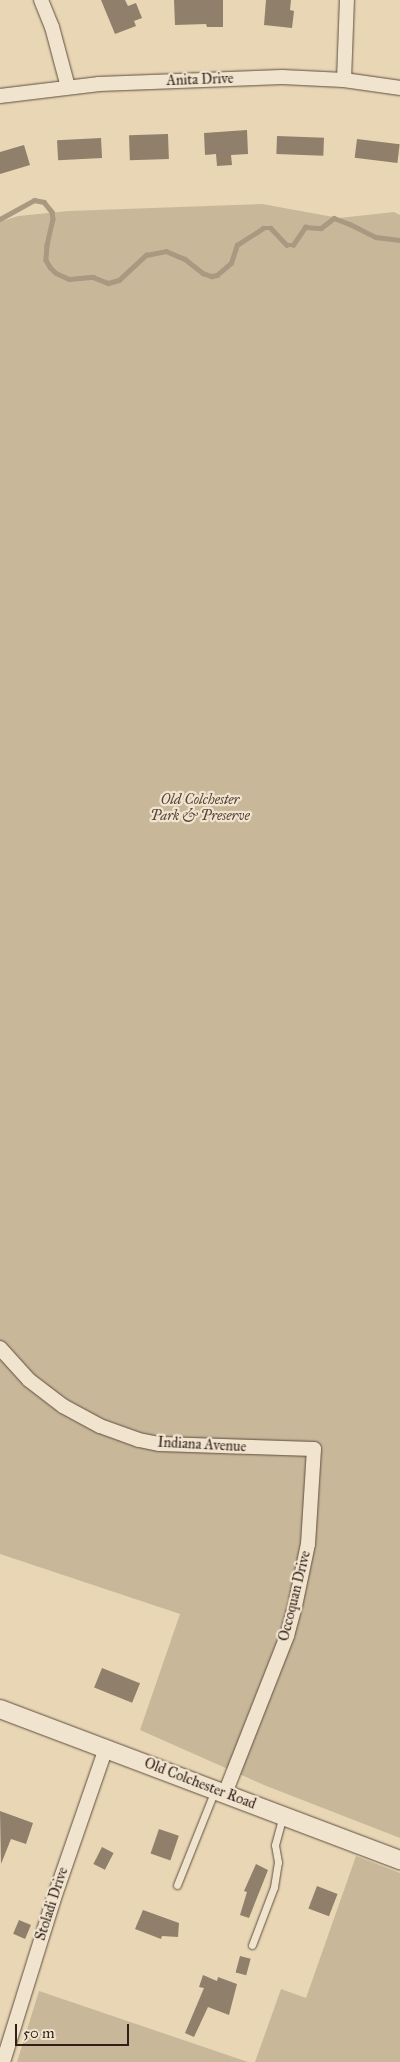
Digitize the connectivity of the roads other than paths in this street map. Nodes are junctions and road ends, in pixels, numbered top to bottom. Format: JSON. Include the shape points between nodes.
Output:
{"nodes":[{"id":1,"x":41,"y":0,"type":"edge"},
{"id":2,"x":347,"y":0,"type":"edge"},
{"id":3,"x":344,"y":80,"type":"junction"},
{"id":4,"x":68,"y":87,"type":"junction"},
{"id":5,"x":400,"y":88,"type":"edge"},
{"id":6,"x":0,"y":96,"type":"edge"},
{"id":7,"x":0,"y":1348,"type":"edge"},
{"id":8,"x":314,"y":1449,"type":"joint"},
{"id":9,"x":0,"y":1708,"type":"edge"},
{"id":10,"x":106,"y":1748,"type":"junction"},
{"id":11,"x":220,"y":1791,"type":"junction"},
{"id":12,"x":283,"y":1815,"type":"junction"},
{"id":13,"x":400,"y":1860,"type":"edge"},
{"id":14,"x":177,"y":1885,"type":"dead end"},
{"id":15,"x":252,"y":1945,"type":"dead end"},
{"id":16,"x":3,"y":2062,"type":"edge"}],
"edges":[{"from":1,"to":4,"type":"street","via":[[52,27]]},
{"from":2,"to":3,"type":"street"},
{"from":3,"to":4,"type":"street","name":"Anita Drive","via":[[233,78]]},
{"from":3,"to":5,"type":"street","name":"Anita Drive"},
{"from":4,"to":6,"type":"street","name":"Anita Drive"},
{"from":7,"to":8,"type":"street","name":"Indiana Avenue","via":[[29,1380],[63,1406],[100,1426],[139,1440],[160,1444]]},
{"from":8,"to":11,"type":"street","name":"Occoquan Drive","via":[[308,1544],[287,1636]]},
{"from":9,"to":10,"type":"street","name":"Old Colchester Road"},
{"from":10,"to":11,"type":"street","name":"Old Colchester Road"},
{"from":10,"to":16,"type":"street","name":"Stoladi Drive","via":[[53,1901]]},
{"from":11,"to":12,"type":"street","name":"Old Colchester Road"},
{"from":11,"to":14,"type":"lane"},
{"from":12,"to":13,"type":"street","name":"Old Colchester Road"},
{"from":12,"to":15,"type":"lane","via":[[275,1845],[278,1862],[274,1887]]}]}
